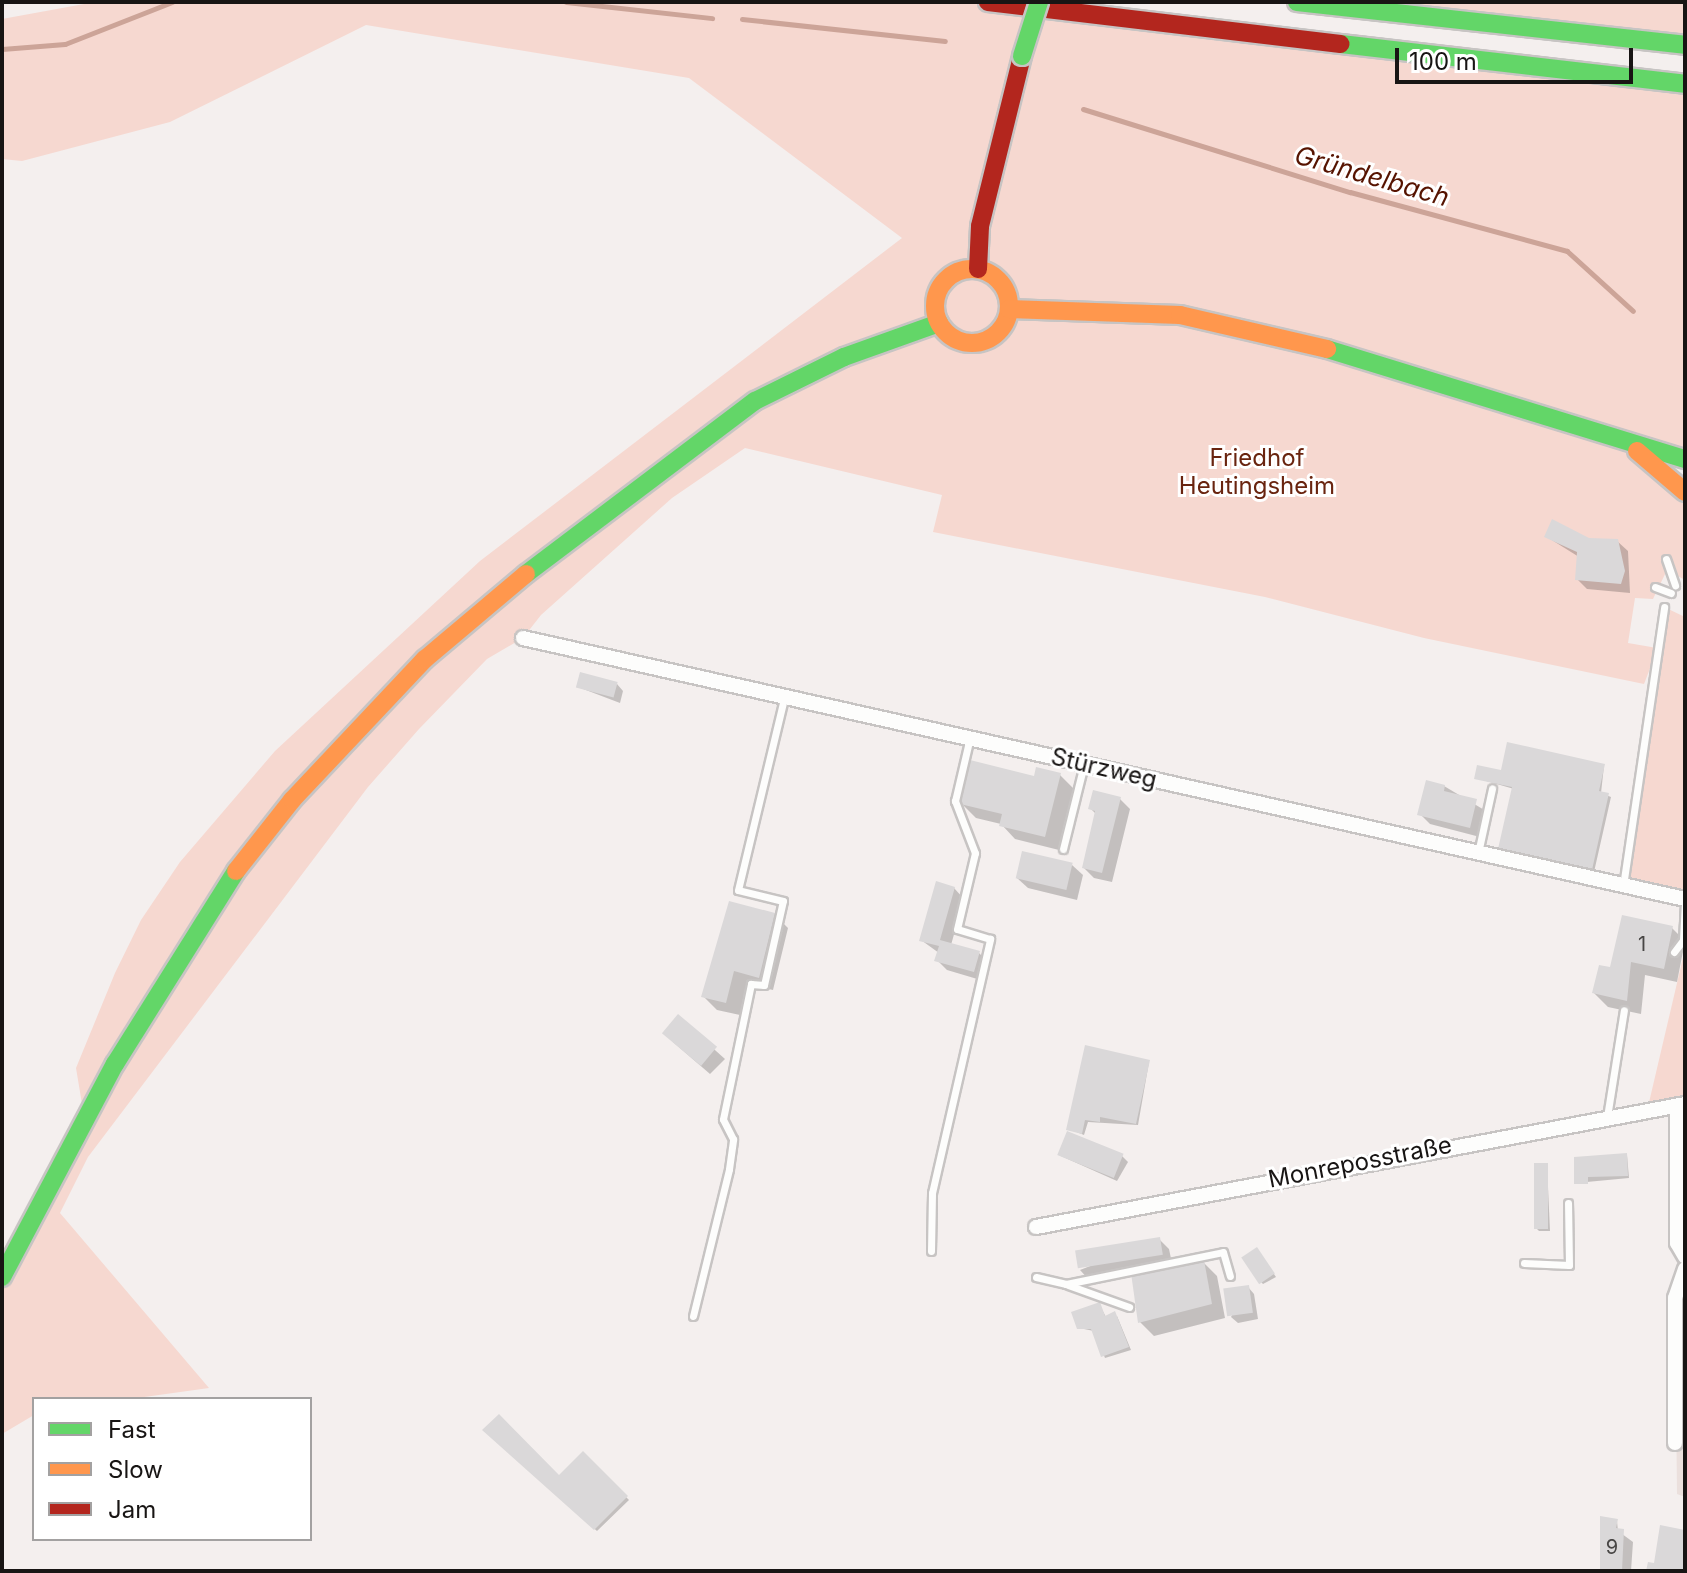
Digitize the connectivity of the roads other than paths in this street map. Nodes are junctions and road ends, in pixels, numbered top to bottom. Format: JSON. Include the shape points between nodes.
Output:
{"nodes":[{"id":1,"x":988,"y":2,"type":"edge"},
{"id":2,"x":1039,"y":2,"type":"edge"},
{"id":3,"x":1297,"y":2,"type":"edge"},
{"id":4,"x":1685,"y":45,"type":"edge"},
{"id":5,"x":1685,"y":84,"type":"edge"},
{"id":6,"x":978,"y":269,"type":"junction"},
{"id":7,"x":1009,"y":309,"type":"junction"},
{"id":8,"x":939,"y":323,"type":"junction"},
{"id":9,"x":1597,"y":432,"type":"junction"},
{"id":10,"x":1685,"y":459,"type":"edge"},
{"id":11,"x":1685,"y":492,"type":"edge"},
{"id":12,"x":1666,"y":559,"type":"dead end"},
{"id":13,"x":1655,"y":587,"type":"dead end"},
{"id":14,"x":1664,"y":607,"type":"dead end"},
{"id":15,"x":523,"y":638,"type":"dead end"},
{"id":16,"x":784,"y":697,"type":"junction"},
{"id":17,"x":970,"y":737,"type":"junction"},
{"id":18,"x":1084,"y":762,"type":"junction"},
{"id":19,"x":1492,"y":789,"type":"dead end"},
{"id":20,"x":1063,"y":849,"type":"dead end"},
{"id":21,"x":1478,"y":853,"type":"junction"},
{"id":22,"x":1623,"y":886,"type":"junction"},
{"id":23,"x":1685,"y":899,"type":"edge"},
{"id":24,"x":1685,"y":907,"type":"edge"},
{"id":25,"x":1674,"y":952,"type":"dead end"},
{"id":26,"x":1624,"y":1010,"type":"dead end"},
{"id":27,"x":1681,"y":1105,"type":"edge"},
{"id":28,"x":1607,"y":1117,"type":"junction"},
{"id":29,"x":1568,"y":1203,"type":"dead end"},
{"id":30,"x":1036,"y":1227,"type":"dead end"},
{"id":31,"x":931,"y":1251,"type":"dead end"},
{"id":32,"x":1685,"y":1257,"type":"edge"},
{"id":33,"x":1524,"y":1263,"type":"dead end"},
{"id":34,"x":1685,"y":1269,"type":"edge"},
{"id":35,"x":1230,"y":1276,"type":"dead end"},
{"id":36,"x":2,"y":1277,"type":"edge"},
{"id":37,"x":1036,"y":1277,"type":"dead end"},
{"id":38,"x":1066,"y":1284,"type":"junction"},
{"id":39,"x":1129,"y":1307,"type":"dead end"},
{"id":40,"x":693,"y":1316,"type":"dead end"},
{"id":41,"x":1680,"y":1394,"type":"edge"},
{"id":42,"x":1675,"y":1443,"type":"dead end"}],
"edges":[{"from":1,"to":5,"type":"main road"},
{"from":2,"to":6,"type":"main road","bridge":true,"via":[[980,226]]},
{"from":3,"to":4,"type":"main road"},
{"from":6,"to":7,"type":"main road","via":[[1005,288]]},
{"from":6,"to":8,"type":"main road","via":[[955,273],[939,289]]},
{"from":7,"to":8,"type":"main road","via":[[998,333],[986,340],[959,341]]},
{"from":7,"to":9,"type":"main road","via":[[1180,315],[1238,325],[1410,372]]},
{"from":8,"to":36,"type":"main road","via":[[844,357],[755,401],[580,528],[425,659],[292,800],[232,876],[115,1064]]},
{"from":9,"to":10,"type":"main road"},
{"from":9,"to":11,"type":"main road","via":[[1651,460]]},
{"from":12,"to":13,"type":"lane","via":[[1673,589]]},
{"from":14,"to":22,"type":"lane"},
{"from":15,"to":16,"type":"street","name":"Stürzweg"},
{"from":16,"to":17,"type":"street","name":"Stürzweg"},
{"from":16,"to":40,"type":"lane","via":[[738,890],[783,901],[764,985],[751,984],[723,1119],[733,1139],[729,1169]]},
{"from":17,"to":18,"type":"street","name":"Stürzweg"},
{"from":17,"to":31,"type":"lane","via":[[955,801],[975,853],[957,929],[990,939],[932,1193]]},
{"from":18,"to":20,"type":"lane"},
{"from":18,"to":21,"type":"street","name":"Stürzweg"},
{"from":19,"to":21,"type":"lane"},
{"from":21,"to":22,"type":"street","name":"Stürzweg"},
{"from":22,"to":23,"type":"street","name":"Stürzweg"},
{"from":24,"to":25,"type":"lane","via":[[1683,940]]},
{"from":26,"to":28,"type":"lane"},
{"from":27,"to":28,"type":"street","name":"Monreposstraße"},
{"from":27,"to":32,"type":"street","via":[[1677,1243]]},
{"from":28,"to":30,"type":"street","name":"Monreposstraße"},
{"from":29,"to":33,"type":"lane","via":[[1569,1265]]},
{"from":34,"to":41,"type":"street","via":[[1675,1298]]},
{"from":35,"to":38,"type":"lane","via":[[1223,1252]]},
{"from":37,"to":38,"type":"lane"},
{"from":38,"to":39,"type":"lane"},
{"from":41,"to":42,"type":"street"}]}
